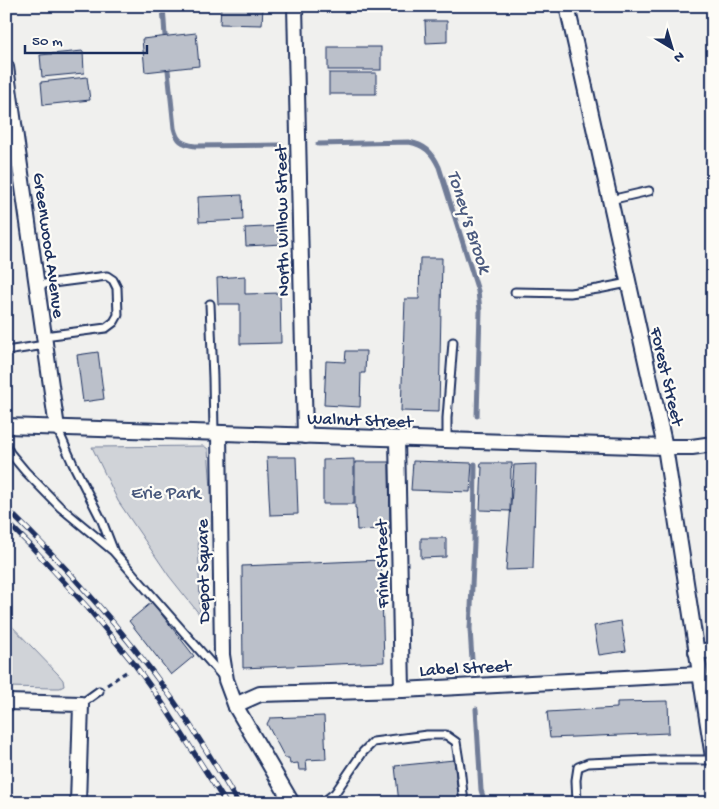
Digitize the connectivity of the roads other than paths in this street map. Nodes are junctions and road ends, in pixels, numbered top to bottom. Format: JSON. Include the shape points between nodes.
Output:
{"nodes":[{"id":1,"x":295,"y":6,"type":"edge"},
{"id":2,"x":567,"y":6,"type":"edge"},
{"id":3,"x":6,"y":67,"type":"edge"},
{"id":4,"x":8,"y":90,"type":"edge"},
{"id":5,"x":11,"y":132,"type":"edge"},
{"id":6,"x":648,"y":191,"type":"dead end"},
{"id":7,"x":610,"y":200,"type":"junction"},
{"id":8,"x":628,"y":283,"type":"junction"},
{"id":9,"x":37,"y":285,"type":"junction"},
{"id":10,"x":515,"y":292,"type":"dead end"},
{"id":11,"x":210,"y":304,"type":"dead end"},
{"id":12,"x":45,"y":340,"type":"junction"},
{"id":13,"x":453,"y":342,"type":"dead end"},
{"id":14,"x":6,"y":351,"type":"edge"},
{"id":15,"x":6,"y":426,"type":"edge"},
{"id":16,"x":57,"y":428,"type":"junction"},
{"id":17,"x":216,"y":433,"type":"junction"},
{"id":18,"x":304,"y":436,"type":"junction"},
{"id":19,"x":396,"y":439,"type":"junction"},
{"id":20,"x":447,"y":440,"type":"junction"},
{"id":21,"x":713,"y":444,"type":"edge"},
{"id":22,"x":6,"y":446,"type":"edge"},
{"id":23,"x":665,"y":447,"type":"junction"},
{"id":24,"x":114,"y":552,"type":"junction"},
{"id":25,"x":713,"y":650,"type":"edge"},
{"id":26,"x":696,"y":652,"type":"junction"},
{"id":27,"x":700,"y":674,"type":"junction"},
{"id":28,"x":226,"y":680,"type":"junction"},
{"id":29,"x":402,"y":690,"type":"junction"},
{"id":30,"x":99,"y":691,"type":"road end"},
{"id":31,"x":6,"y":702,"type":"edge"},
{"id":32,"x":81,"y":704,"type":"junction"},
{"id":33,"x":236,"y":707,"type":"junction"},
{"id":34,"x":713,"y":759,"type":"edge"},
{"id":35,"x":78,"y":803,"type":"edge"},
{"id":36,"x":292,"y":803,"type":"edge"},
{"id":37,"x":320,"y":803,"type":"edge"},
{"id":38,"x":464,"y":803,"type":"edge"},
{"id":39,"x":577,"y":803,"type":"edge"}],
"edges":[{"from":1,"to":18,"type":"street","name":"North Willow Street"},
{"from":2,"to":7,"type":"street","name":"Forest Street"},
{"from":3,"to":4,"type":"street","name":"Greenwood Avenue"},
{"from":4,"to":5,"type":"street","name":"Greenwood Avenue"},
{"from":5,"to":9,"type":"street","name":"Greenwood Avenue"},
{"from":6,"to":7,"type":"lane"},
{"from":7,"to":8,"type":"street","name":"Forest Street"},
{"from":8,"to":10,"type":"lane","via":[[570,293]]},
{"from":8,"to":23,"type":"street","name":"Forest Street"},
{"from":9,"to":12,"type":"street","name":"Greenwood Avenue"},
{"from":9,"to":12,"type":"lane","via":[[107,276],[117,288],[118,315],[106,328]]},
{"from":11,"to":17,"type":"lane"},
{"from":12,"to":14,"type":"lane"},
{"from":12,"to":16,"type":"street","name":"Greenwood Avenue"},
{"from":13,"to":20,"type":"lane"},
{"from":15,"to":16,"type":"street","name":"Walnut Street"},
{"from":16,"to":17,"type":"street","name":"Walnut Street"},
{"from":16,"to":24,"type":"lane"},
{"from":17,"to":18,"type":"street","name":"Walnut Street"},
{"from":17,"to":28,"type":"street","name":"Depot Square","via":[[222,655]]},
{"from":18,"to":19,"type":"street","name":"Walnut Street"},
{"from":19,"to":20,"type":"street","name":"Walnut Street"},
{"from":19,"to":29,"type":"street","name":"Frink Street"},
{"from":20,"to":23,"type":"street","name":"Walnut Street"},
{"from":21,"to":23,"type":"street","name":"Walnut Street"},
{"from":22,"to":24,"type":"lane","via":[[60,507]]},
{"from":23,"to":26,"type":"street","name":"Forest Street"},
{"from":24,"to":28,"type":"lane"},
{"from":25,"to":26,"type":"street"},
{"from":26,"to":27,"type":"street","name":"Forest Street"},
{"from":27,"to":29,"type":"street","name":"Label Street"},
{"from":27,"to":34,"type":"street","name":"Forest Street"},
{"from":28,"to":33,"type":"street","name":"Depot Square"},
{"from":29,"to":33,"type":"street","name":"Label Street","via":[[260,694]]},
{"from":30,"to":32,"type":"lane"},
{"from":31,"to":32,"type":"street"},
{"from":32,"to":35,"type":"street"},
{"from":33,"to":36,"type":"street","name":"Depot Square"},
{"from":34,"to":39,"type":"lane","via":[[588,763],[578,767]]},
{"from":37,"to":38,"type":"lane","via":[[335,793],[373,742],[426,735],[446,735],[456,742]]}]}
